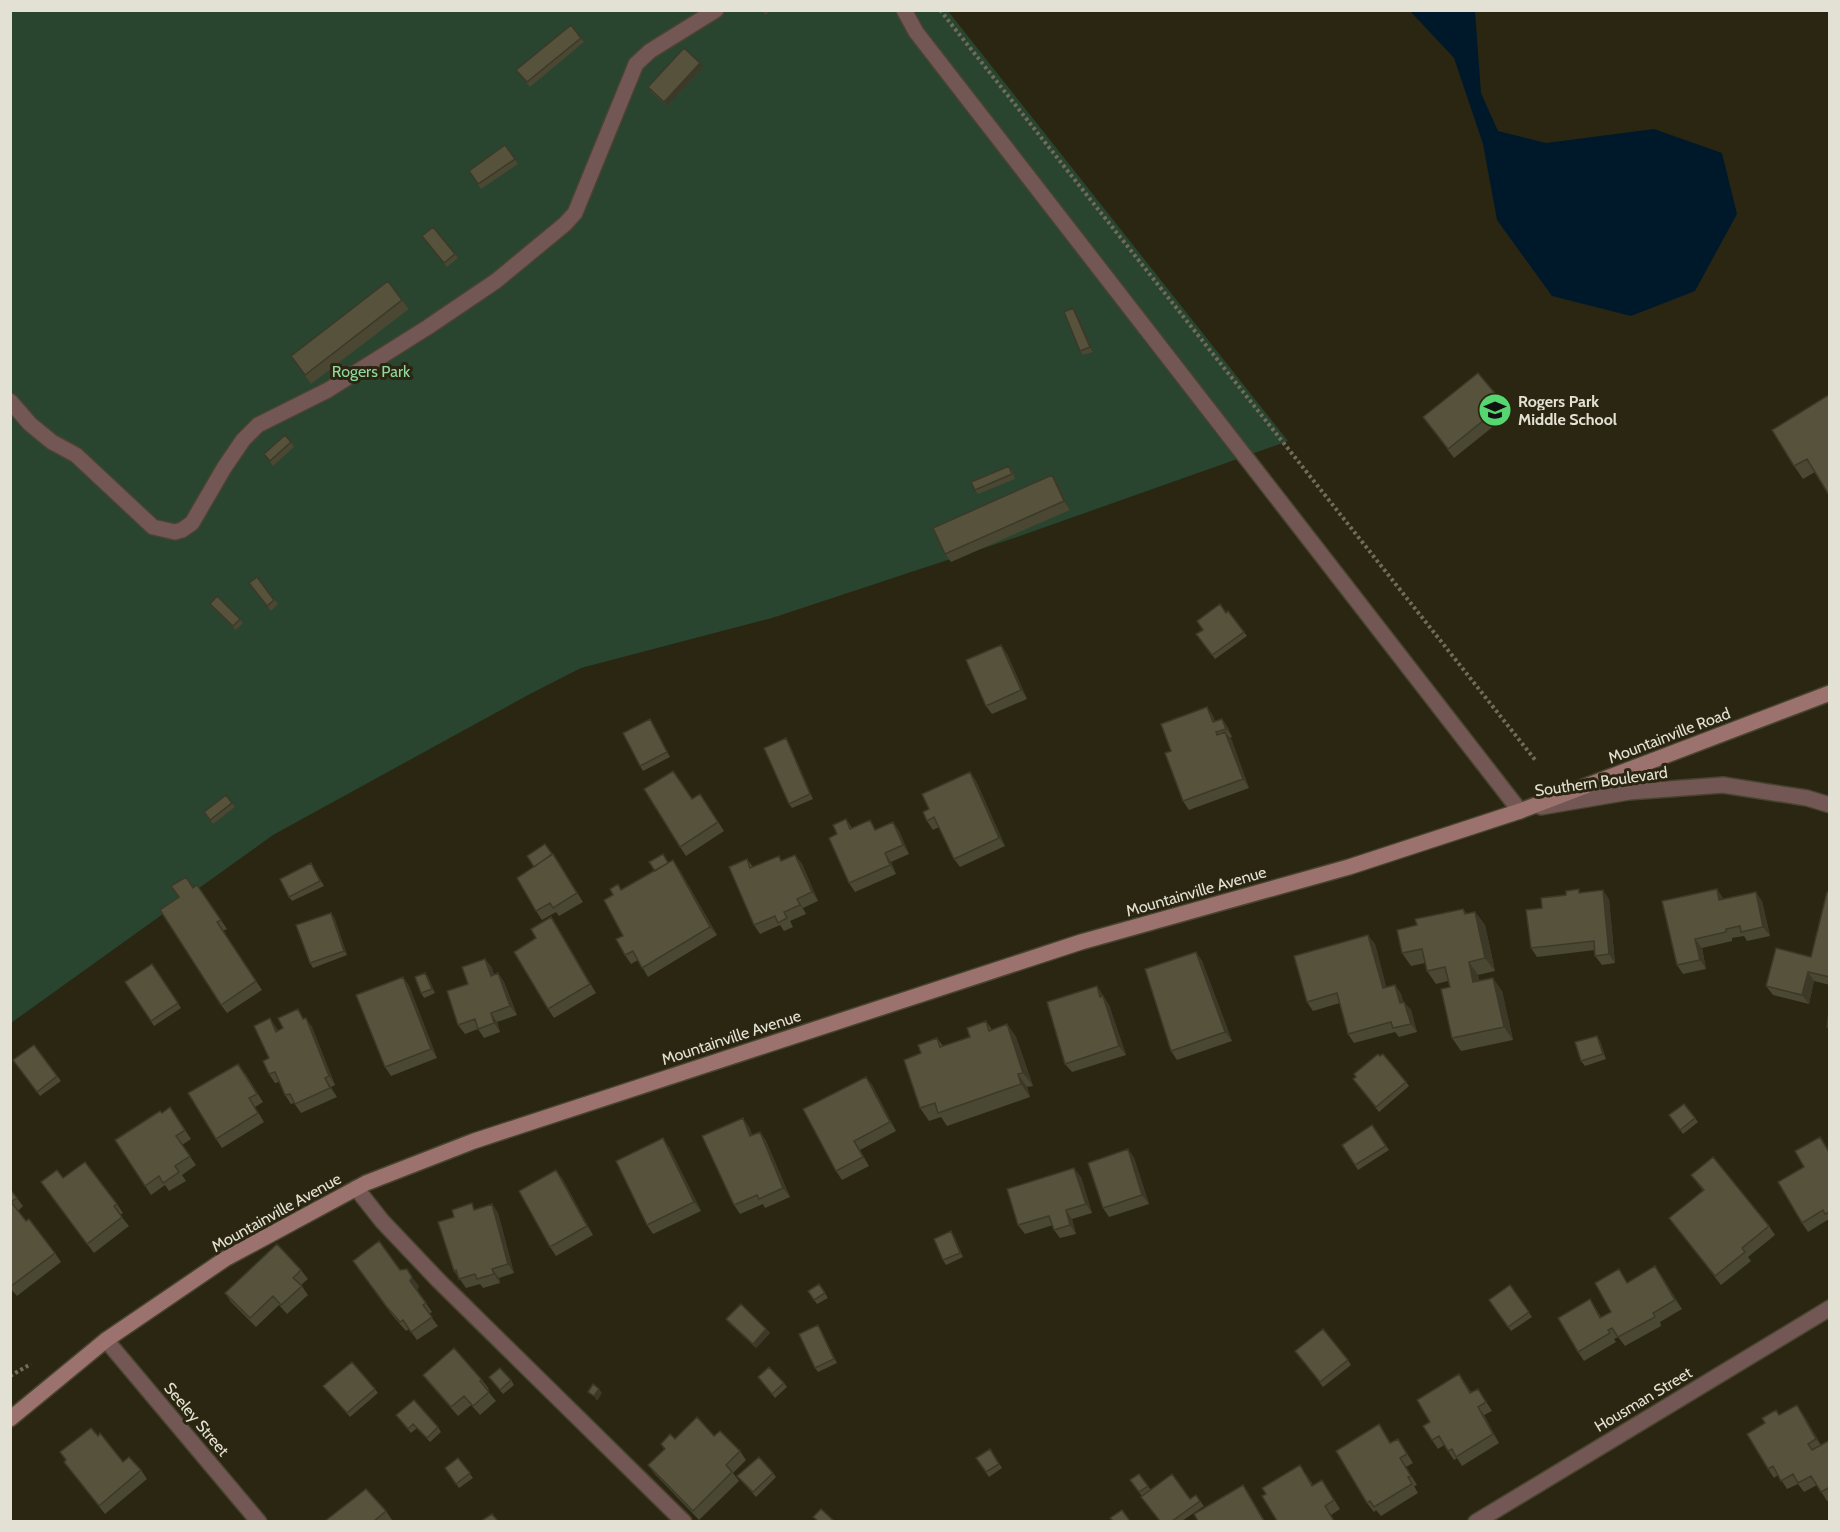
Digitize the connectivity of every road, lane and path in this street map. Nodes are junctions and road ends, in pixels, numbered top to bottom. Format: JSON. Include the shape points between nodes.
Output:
{"nodes":[{"id":1,"x":716,"y":10,"type":"edge"},
{"id":2,"x":904,"y":10,"type":"edge"},
{"id":3,"x":940,"y":10,"type":"edge"},
{"id":4,"x":10,"y":401,"type":"edge"},
{"id":5,"x":1830,"y":693,"type":"edge"},
{"id":6,"x":1536,"y":761,"type":"dead end"},
{"id":7,"x":1830,"y":805,"type":"edge"},
{"id":8,"x":1520,"y":811,"type":"junction"},
{"id":9,"x":356,"y":1188,"type":"junction"},
{"id":10,"x":1830,"y":1308,"type":"edge"},
{"id":11,"x":106,"y":1340,"type":"junction"},
{"id":12,"x":24,"y":1366,"type":"dead end"},
{"id":13,"x":10,"y":1376,"type":"edge"},
{"id":14,"x":10,"y":1419,"type":"edge"},
{"id":15,"x":260,"y":1521,"type":"edge"},
{"id":16,"x":684,"y":1521,"type":"edge"},
{"id":17,"x":1476,"y":1521,"type":"edge"}],
"edges":[{"from":1,"to":4,"type":"street","via":[[636,64],[575,213],[565,224],[496,281],[428,327],[328,390],[258,425],[224,468],[192,523],[182,530],[153,526],[76,455],[30,424]]},
{"from":2,"to":8,"type":"street","via":[[923,41]]},
{"from":3,"to":6,"type":"path"},
{"from":5,"to":8,"type":"street","name":"Mountainville Road"},
{"from":7,"to":8,"type":"street","name":"Southern Boulevard","via":[[1724,785],[1629,792]]},
{"from":8,"to":9,"type":"street","name":"Mountainville Avenue","via":[[1349,867],[1081,942],[474,1141]]},
{"from":9,"to":11,"type":"street","name":"Mountainville Avenue","via":[[225,1259]]},
{"from":9,"to":16,"type":"street","via":[[439,1281]]},
{"from":10,"to":17,"type":"street","name":"Housman Street"},
{"from":11,"to":14,"type":"street","name":"Mountainville Avenue"},
{"from":11,"to":15,"type":"street","name":"Seeley Street"},
{"from":12,"to":13,"type":"path"}]}
